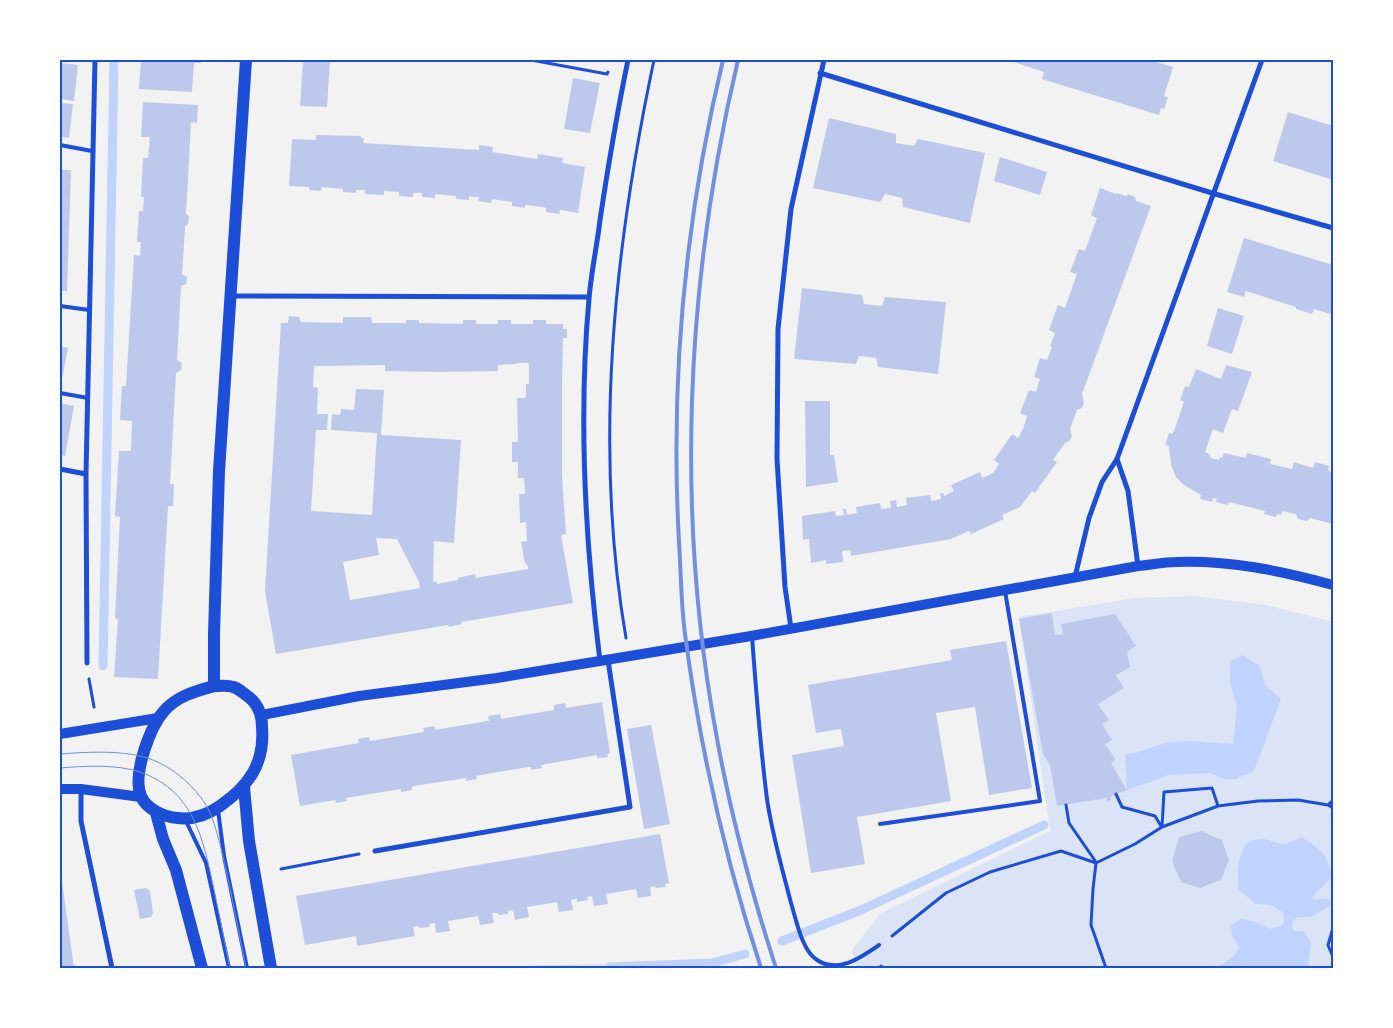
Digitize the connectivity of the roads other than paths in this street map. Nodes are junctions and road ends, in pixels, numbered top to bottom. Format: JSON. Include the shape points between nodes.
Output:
{"nodes":[{"id":1,"x":95,"y":60,"type":"edge"},
{"id":2,"x":246,"y":60,"type":"edge"},
{"id":3,"x":628,"y":60,"type":"edge"},
{"id":4,"x":824,"y":60,"type":"edge"},
{"id":5,"x":1262,"y":60,"type":"edge"},
{"id":6,"x":820,"y":73,"type":"junction"},
{"id":7,"x":60,"y":145,"type":"edge"},
{"id":8,"x":92,"y":151,"type":"junction"},
{"id":9,"x":1212,"y":193,"type":"junction"},
{"id":10,"x":1333,"y":228,"type":"edge"},
{"id":11,"x":230,"y":296,"type":"junction"},
{"id":12,"x":589,"y":297,"type":"junction"},
{"id":13,"x":60,"y":306,"type":"edge"},
{"id":14,"x":89,"y":310,"type":"junction"},
{"id":15,"x":60,"y":393,"type":"edge"},
{"id":16,"x":88,"y":398,"type":"junction"},
{"id":17,"x":1117,"y":459,"type":"junction"},
{"id":18,"x":60,"y":469,"type":"edge"},
{"id":19,"x":86,"y":474,"type":"junction"},
{"id":20,"x":1138,"y":566,"type":"junction"},
{"id":21,"x":1075,"y":578,"type":"junction"},
{"id":22,"x":1333,"y":585,"type":"edge"},
{"id":23,"x":1005,"y":591,"type":"junction"},
{"id":24,"x":791,"y":628,"type":"junction"},
{"id":25,"x":752,"y":636,"type":"junction"},
{"id":26,"x":604,"y":660,"type":"junction"},
{"id":27,"x":87,"y":663,"type":"road end"},
{"id":28,"x":214,"y":686,"type":"junction"},
{"id":29,"x":262,"y":715,"type":"junction"},
{"id":30,"x":158,"y":718,"type":"junction"},
{"id":31,"x":60,"y":734,"type":"edge"},
{"id":32,"x":244,"y":787,"type":"junction"},
{"id":33,"x":60,"y":788,"type":"edge"},
{"id":34,"x":81,"y":789,"type":"junction"},
{"id":35,"x":141,"y":797,"type":"junction"},
{"id":36,"x":218,"y":808,"type":"junction"},
{"id":37,"x":156,"y":813,"type":"junction"},
{"id":38,"x":185,"y":819,"type":"junction"},
{"id":39,"x":880,"y":824,"type":"dead end"},
{"id":40,"x":375,"y":851,"type":"road end"},
{"id":41,"x":879,"y":946,"type":"road end"},
{"id":42,"x":112,"y":968,"type":"edge"},
{"id":43,"x":202,"y":968,"type":"edge"},
{"id":44,"x":229,"y":968,"type":"edge"},
{"id":45,"x":247,"y":968,"type":"edge"},
{"id":46,"x":270,"y":968,"type":"edge"}],
"edges":[{"from":1,"to":8,"type":"street"},
{"from":2,"to":11,"type":"main road"},
{"from":3,"to":12,"type":"street","via":[[614,126]]},
{"from":4,"to":6,"type":"street"},
{"from":5,"to":9,"type":"street"},
{"from":6,"to":9,"type":"street"},
{"from":6,"to":24,"type":"street","via":[[791,209],[778,329],[777,460],[785,587]]},
{"from":7,"to":8,"type":"lane"},
{"from":8,"to":14,"type":"street"},
{"from":9,"to":10,"type":"street"},
{"from":9,"to":17,"type":"street"},
{"from":11,"to":12,"type":"street"},
{"from":11,"to":28,"type":"main road","via":[[219,471]]},
{"from":12,"to":26,"type":"street","via":[[584,468],[589,569]]},
{"from":13,"to":14,"type":"lane"},
{"from":14,"to":16,"type":"street"},
{"from":15,"to":16,"type":"lane"},
{"from":16,"to":19,"type":"street"},
{"from":17,"to":20,"type":"street","via":[[1128,491]]},
{"from":17,"to":21,"type":"street","via":[[1102,482],[1088,518]]},
{"from":18,"to":19,"type":"street"},
{"from":19,"to":27,"type":"street"},
{"from":20,"to":21,"type":"main road"},
{"from":20,"to":22,"type":"main road","via":[[1175,562],[1237,564]]},
{"from":21,"to":23,"type":"main road"},
{"from":23,"to":24,"type":"main road"},
{"from":23,"to":39,"type":"lane","via":[[1040,801]]},
{"from":24,"to":25,"type":"main road"},
{"from":25,"to":26,"type":"main road"},
{"from":25,"to":41,"type":"lane","via":[[767,800],[780,862],[808,952],[821,963],[836,965],[862,957]]},
{"from":26,"to":29,"type":"main road","via":[[359,696]]},
{"from":26,"to":40,"type":"street","via":[[630,807]]},
{"from":28,"to":29,"type":"main road","via":[[235,687],[253,699]]},
{"from":28,"to":30,"type":"main road","via":[[178,699]]},
{"from":29,"to":32,"type":"main road","via":[[262,750]]},
{"from":30,"to":31,"type":"main road"},
{"from":30,"to":35,"type":"main road","via":[[146,742],[138,780]]},
{"from":32,"to":36,"type":"main road"},
{"from":32,"to":46,"type":"main road","via":[[249,841]]},
{"from":33,"to":34,"type":"main road"},
{"from":34,"to":35,"type":"main road"},
{"from":34,"to":42,"type":"street","via":[[81,821]]},
{"from":35,"to":37,"type":"main road"},
{"from":36,"to":38,"type":"main road"},
{"from":36,"to":45,"type":"lane","via":[[224,856]]},
{"from":37,"to":38,"type":"main road"},
{"from":37,"to":43,"type":"main road","via":[[176,870]]},
{"from":38,"to":44,"type":"lane","via":[[206,863]]}]}
